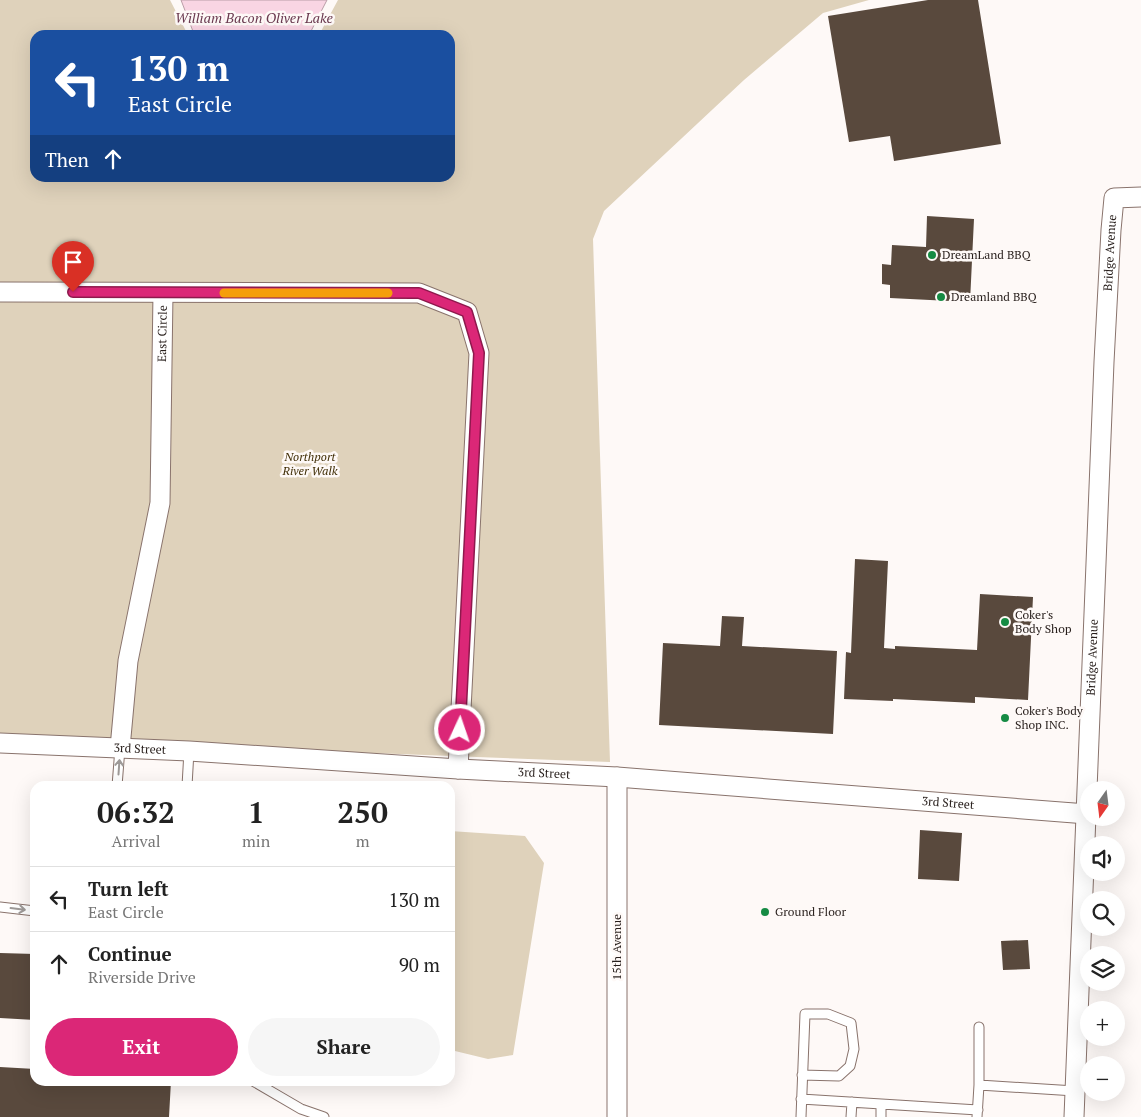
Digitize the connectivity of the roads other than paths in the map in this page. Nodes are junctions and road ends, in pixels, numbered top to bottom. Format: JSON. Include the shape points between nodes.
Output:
{"nodes":[{"id":1,"x":1141,"y":197,"type":"edge"},
{"id":2,"x":0,"y":292,"type":"edge"},
{"id":3,"x":163,"y":293,"type":"junction"},
{"id":4,"x":0,"y":743,"type":"edge"},
{"id":5,"x":120,"y":748,"type":"junction"},
{"id":6,"x":189,"y":751,"type":"junction"},
{"id":7,"x":458,"y":769,"type":"junction"},
{"id":8,"x":617,"y":777,"type":"junction"},
{"id":9,"x":117,"y":781,"type":"edge"},
{"id":10,"x":187,"y":781,"type":"edge"},
{"id":11,"x":1088,"y":781,"type":"edge"},
{"id":12,"x":1080,"y":813,"type":"edge"},
{"id":13,"x":1086,"y":826,"type":"edge"},
{"id":14,"x":0,"y":907,"type":"edge"},
{"id":15,"x":30,"y":911,"type":"edge"},
{"id":16,"x":979,"y":1027,"type":"dead end"},
{"id":17,"x":802,"y":1075,"type":"junction"},
{"id":18,"x":978,"y":1085,"type":"junction"},
{"id":19,"x":262,"y":1086,"type":"edge"},
{"id":20,"x":1075,"y":1091,"type":"junction"},
{"id":21,"x":802,"y":1099,"type":"junction"},
{"id":22,"x":852,"y":1102,"type":"junction"},
{"id":23,"x":881,"y":1104,"type":"junction"},
{"id":24,"x":913,"y":1106,"type":"junction"},
{"id":25,"x":942,"y":1112,"type":"edge"},
{"id":26,"x":977,"y":1114,"type":"edge"},
{"id":27,"x":324,"y":1117,"type":"edge"},
{"id":28,"x":617,"y":1117,"type":"edge"},
{"id":29,"x":801,"y":1117,"type":"edge"},
{"id":30,"x":851,"y":1117,"type":"edge"},
{"id":31,"x":881,"y":1117,"type":"edge"},
{"id":32,"x":912,"y":1117,"type":"edge"},
{"id":33,"x":1074,"y":1117,"type":"edge"}],
"edges":[{"from":1,"to":11,"type":"street","name":"Bridge Avenue","via":[[1114,198],[1111,230]]},
{"from":2,"to":3,"type":"street"},
{"from":3,"to":5,"type":"street","name":"East Circle","via":[[160,503],[128,661]]},
{"from":3,"to":7,"type":"street","name":"East Circle","via":[[419,293],[467,312],[479,353]]},
{"from":4,"to":5,"type":"street","name":"3rd Street"},
{"from":5,"to":6,"type":"street","name":"3rd Street"},
{"from":9,"to":5,"type":"lane","one_way":true},
{"from":6,"to":7,"type":"street","name":"3rd Street"},
{"from":6,"to":10,"type":"lane"},
{"from":7,"to":8,"type":"street","name":"3rd Street"},
{"from":8,"to":12,"type":"street","name":"3rd Street"},
{"from":8,"to":28,"type":"street","name":"15th Avenue"},
{"from":13,"to":20,"type":"street","name":"Bridge Avenue"},
{"from":14,"to":15,"type":"lane","one_way":true},
{"from":16,"to":18,"type":"lane"},
{"from":17,"to":17,"type":"lane","via":[[805,1014],[828,1014],[851,1023],[854,1049],[850,1066],[839,1076]]},
{"from":17,"to":21,"type":"lane"},
{"from":18,"to":20,"type":"lane"},
{"from":18,"to":26,"type":"lane"},
{"from":19,"to":27,"type":"lane","via":[[301,1109]]},
{"from":20,"to":33,"type":"street","name":"Bridge Avenue"},
{"from":21,"to":22,"type":"lane"},
{"from":21,"to":29,"type":"lane"},
{"from":22,"to":23,"type":"lane"},
{"from":22,"to":30,"type":"lane"},
{"from":23,"to":24,"type":"lane"},
{"from":23,"to":31,"type":"lane"},
{"from":24,"to":25,"type":"lane"},
{"from":24,"to":32,"type":"lane"},
{"from":25,"to":26,"type":"lane"}]}
